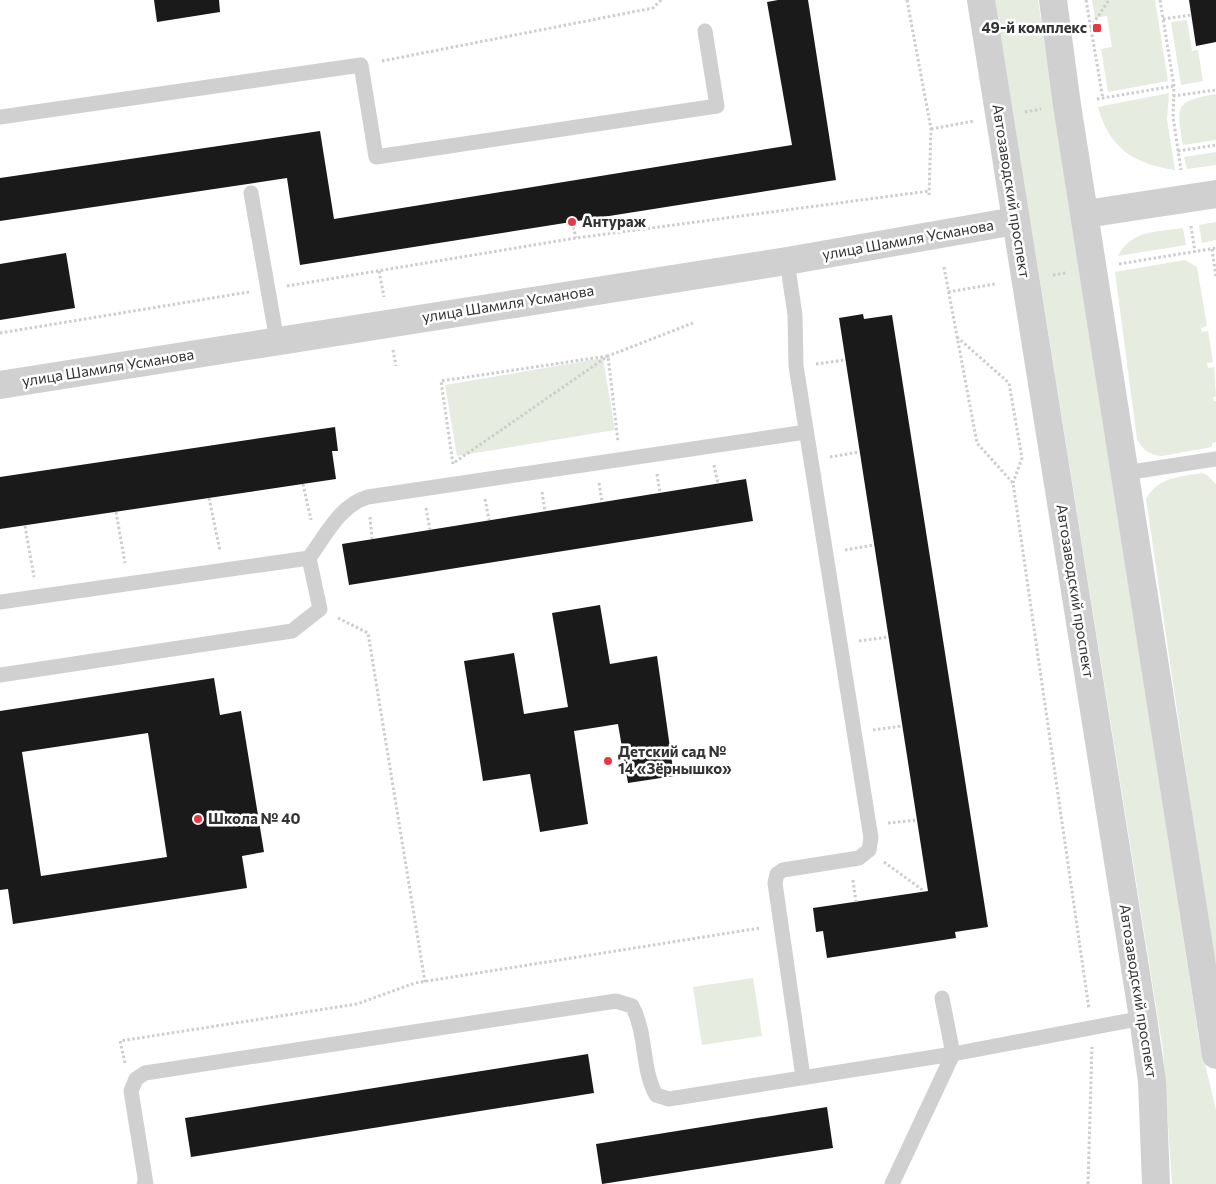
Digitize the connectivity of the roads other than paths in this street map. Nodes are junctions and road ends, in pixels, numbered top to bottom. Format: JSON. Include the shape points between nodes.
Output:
{"nodes":[{"id":1,"x":982,"y":0,"type":"edge"},
{"id":2,"x":1053,"y":0,"type":"edge"},
{"id":3,"x":705,"y":31,"type":"dead end"},
{"id":4,"x":0,"y":117,"type":"edge"},
{"id":5,"x":252,"y":194,"type":"dead end"},
{"id":6,"x":1216,"y":194,"type":"edge"},
{"id":7,"x":1086,"y":214,"type":"junction"},
{"id":8,"x":1015,"y":221,"type":"junction"},
{"id":9,"x":787,"y":261,"type":"junction"},
{"id":10,"x":277,"y":341,"type":"junction"},
{"id":11,"x":0,"y":385,"type":"edge"},
{"id":12,"x":806,"y":432,"type":"junction"},
{"id":13,"x":1216,"y":459,"type":"edge"},
{"id":14,"x":1125,"y":473,"type":"junction"},
{"id":15,"x":309,"y":558,"type":"junction"},
{"id":16,"x":0,"y":602,"type":"edge"},
{"id":17,"x":0,"y":675,"type":"edge"},
{"id":18,"x":942,"y":998,"type":"dead end"},
{"id":19,"x":1143,"y":1018,"type":"junction"},
{"id":20,"x":953,"y":1054,"type":"junction"},
{"id":21,"x":1216,"y":1055,"type":"edge"},
{"id":22,"x":803,"y":1077,"type":"junction"},
{"id":23,"x":144,"y":1184,"type":"edge"},
{"id":24,"x":892,"y":1184,"type":"edge"},
{"id":25,"x":1156,"y":1184,"type":"edge"}],
"edges":[{"from":1,"to":8,"type":"street","name":"Автозаводский проспект"},
{"from":2,"to":7,"type":"street"},
{"from":3,"to":4,"type":"lane","via":[[716,106],[376,157],[362,65]]},
{"from":5,"to":10,"type":"lane"},
{"from":6,"to":7,"type":"street"},
{"from":7,"to":14,"type":"street"},
{"from":8,"to":9,"type":"street","name":"улица Шамиля Усманова"},
{"from":8,"to":19,"type":"street","name":"Автозаводский проспект"},
{"from":9,"to":10,"type":"street","name":"улица Шамиля Усманова"},
{"from":9,"to":12,"type":"lane","via":[[795,315],[796,366]]},
{"from":10,"to":11,"type":"street","name":"улица Шамиля Усманова"},
{"from":12,"to":15,"type":"lane","via":[[368,497],[354,501],[343,511]]},
{"from":12,"to":22,"type":"lane","via":[[871,838],[868,850],[859,858],[783,870],[775,883]]},
{"from":13,"to":14,"type":"lane"},
{"from":14,"to":21,"type":"street"},
{"from":15,"to":16,"type":"lane"},
{"from":15,"to":17,"type":"lane","via":[[320,609],[292,631]]},
{"from":18,"to":20,"type":"lane"},
{"from":19,"to":20,"type":"lane"},
{"from":19,"to":25,"type":"street","name":"Автозаводский проспект","via":[[1152,1081]]},
{"from":20,"to":22,"type":"lane"},
{"from":20,"to":24,"type":"lane"},
{"from":22,"to":23,"type":"lane","via":[[669,1099],[656,1095],[650,1083],[640,1020],[632,1006],[616,1001],[145,1073],[136,1079],[131,1091]]}]}
